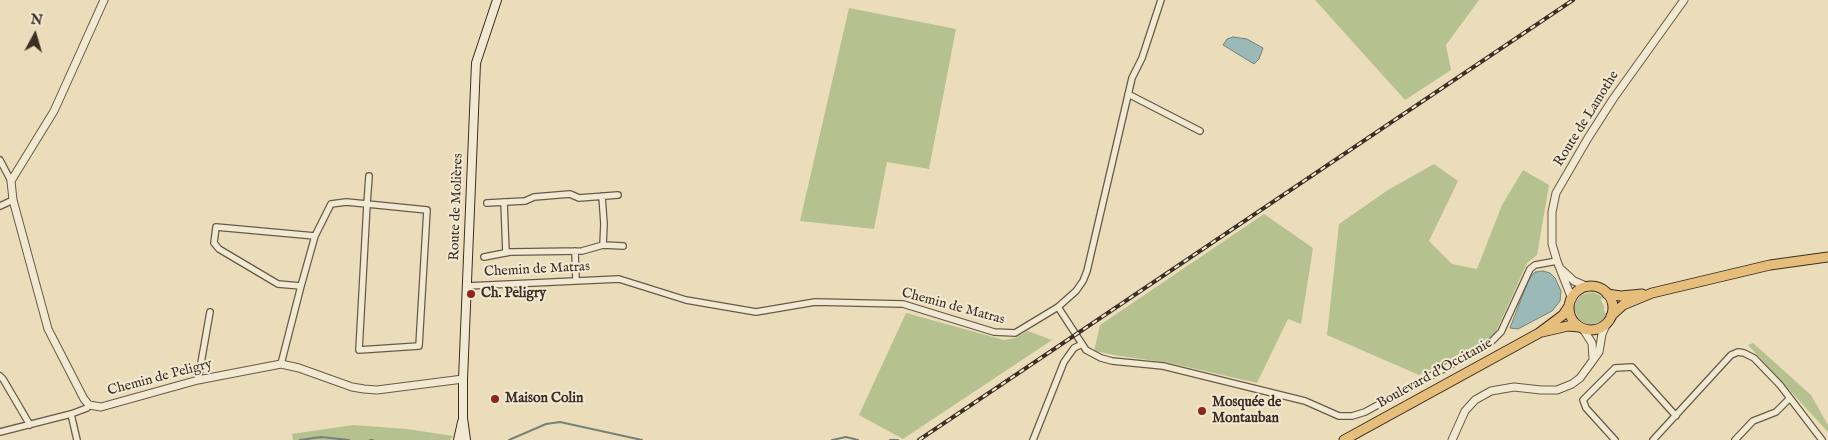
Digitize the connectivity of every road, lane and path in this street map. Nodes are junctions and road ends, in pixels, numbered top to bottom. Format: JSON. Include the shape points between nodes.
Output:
{"nodes":[{"id":1,"x":104,"y":0,"type":"edge"},
{"id":2,"x":497,"y":0,"type":"edge"},
{"id":3,"x":1684,"y":0,"type":"edge"},
{"id":4,"x":1159,"y":1,"type":"edge"},
{"id":5,"x":1128,"y":94,"type":"junction"},
{"id":6,"x":1200,"y":131,"type":"dead end"},
{"id":7,"x":0,"y":160,"type":"edge"},
{"id":8,"x":369,"y":176,"type":"dead end"},
{"id":9,"x":11,"y":180,"type":"junction"},
{"id":10,"x":618,"y":195,"type":"dead end"},
{"id":11,"x":602,"y":196,"type":"junction"},
{"id":12,"x":13,"y":200,"type":"junction"},
{"id":13,"x":504,"y":202,"type":"junction"},
{"id":14,"x":487,"y":203,"type":"dead end"},
{"id":15,"x":367,"y":204,"type":"junction"},
{"id":16,"x":0,"y":206,"type":"edge"},
{"id":17,"x":315,"y":236,"type":"junction"},
{"id":18,"x":603,"y":246,"type":"junction"},
{"id":19,"x":623,"y":246,"type":"dead end"},
{"id":20,"x":575,"y":251,"type":"junction"},
{"id":21,"x":506,"y":253,"type":"junction"},
{"id":22,"x":484,"y":257,"type":"dead end"},
{"id":23,"x":1828,"y":257,"type":"edge"},
{"id":24,"x":1558,"y":263,"type":"junction"},
{"id":25,"x":576,"y":280,"type":"junction"},
{"id":26,"x":301,"y":286,"type":"junction"},
{"id":27,"x":466,"y":286,"type":"junction"},
{"id":28,"x":1588,"y":287,"type":"junction"},
{"id":29,"x":1652,"y":293,"type":"junction"},
{"id":30,"x":1607,"y":294,"type":"junction"},
{"id":31,"x":1570,"y":302,"type":"junction"},
{"id":32,"x":1058,"y":307,"type":"junction"},
{"id":33,"x":210,"y":312,"type":"dead end"},
{"id":34,"x":1609,"y":319,"type":"junction"},
{"id":35,"x":1581,"y":328,"type":"junction"},
{"id":36,"x":1539,"y":333,"type":"junction"},
{"id":37,"x":1082,"y":344,"type":"junction"},
{"id":38,"x":1593,"y":359,"type":"junction"},
{"id":39,"x":281,"y":364,"type":"junction"},
{"id":40,"x":0,"y":376,"type":"edge"},
{"id":41,"x":463,"y":379,"type":"junction"},
{"id":42,"x":198,"y":380,"type":"junction"},
{"id":43,"x":1790,"y":398,"type":"junction"},
{"id":44,"x":89,"y":405,"type":"junction"},
{"id":45,"x":71,"y":414,"type":"junction"},
{"id":46,"x":1676,"y":416,"type":"junction"},
{"id":47,"x":463,"y":418,"type":"junction"},
{"id":48,"x":30,"y":425,"type":"junction"},
{"id":49,"x":0,"y":432,"type":"edge"},
{"id":50,"x":77,"y":440,"type":"edge"},
{"id":51,"x":458,"y":440,"type":"edge"},
{"id":52,"x":466,"y":440,"type":"edge"},
{"id":53,"x":1033,"y":440,"type":"edge"},
{"id":54,"x":1344,"y":440,"type":"edge"},
{"id":55,"x":1452,"y":440,"type":"edge"},
{"id":56,"x":1615,"y":440,"type":"edge"},
{"id":57,"x":1653,"y":440,"type":"edge"},
{"id":58,"x":1735,"y":440,"type":"edge"},
{"id":59,"x":1822,"y":440,"type":"edge"}],
"edges":[{"from":1,"to":9,"type":"street","via":[[54,111]]},
{"from":2,"to":27,"type":"main road","name":"Route de Molières","via":[[476,63]]},
{"from":3,"to":24,"type":"street","name":"Route de Lamothe","via":[[1613,99],[1556,193],[1551,225]]},
{"from":4,"to":5,"type":"street","name":"Chemin de Matras"},
{"from":5,"to":6,"type":"street"},
{"from":5,"to":32,"type":"street","name":"Chemin de Matras","via":[[1087,271],[1076,291]]},
{"from":7,"to":9,"type":"street"},
{"from":8,"to":15,"type":"street"},
{"from":9,"to":12,"type":"street"},
{"from":10,"to":11,"type":"street"},
{"from":11,"to":13,"type":"street","via":[[579,198],[570,194]]},
{"from":11,"to":18,"type":"street"},
{"from":12,"to":16,"type":"street"},
{"from":12,"to":44,"type":"street","via":[[48,329]]},
{"from":13,"to":14,"type":"street"},
{"from":13,"to":21,"type":"street"},
{"from":15,"to":15,"type":"street","via":[[359,350],[419,346],[427,210]]},
{"from":15,"to":17,"type":"street","via":[[331,204]]},
{"from":17,"to":26,"type":"street"},
{"from":17,"to":26,"type":"street","via":[[216,227],[214,243],[219,248],[278,284]]},
{"from":18,"to":19,"type":"street"},
{"from":18,"to":20,"type":"street"},
{"from":20,"to":21,"type":"street"},
{"from":20,"to":25,"type":"street"},
{"from":21,"to":22,"type":"street"},
{"from":23,"to":29,"type":"main road","via":[[1770,265]]},
{"from":24,"to":28,"type":"street","via":[[1570,278]]},
{"from":24,"to":31,"type":"street","name":"Route de Lamothe"},
{"from":24,"to":37,"type":"street","via":[[1535,265],[1530,269],[1505,324],[1488,344],[1365,412],[1352,416],[1339,416],[1305,401],[1164,366],[1100,358]]},
{"from":25,"to":27,"type":"street","name":"Chemin de Matras"},
{"from":25,"to":32,"type":"street","name":"Chemin de Matras","via":[[619,278],[686,300],[756,312],[815,302],[903,304],[1010,334]]},
{"from":26,"to":39,"type":"street"},
{"from":27,"to":41,"type":"main road","name":"Route de Molières"},
{"from":28,"to":30,"type":"main road","via":[[1598,288]]},
{"from":28,"to":31,"type":"main road","via":[[1578,291]]},
{"from":29,"to":30,"type":"main road"},
{"from":29,"to":34,"type":"main road","via":[[1623,305]]},
{"from":30,"to":34,"type":"main road","via":[[1613,307]]},
{"from":31,"to":35,"type":"main road","via":[[1570,315]]},
{"from":31,"to":36,"type":"main road","name":"Boulevard d'Occitanie","via":[[1563,315]]},
{"from":32,"to":37,"type":"street"},
{"from":33,"to":42,"type":"street"},
{"from":34,"to":35,"type":"main road","via":[[1596,329]]},
{"from":34,"to":38,"type":"street"},
{"from":35,"to":36,"type":"main road","name":"Boulevard d'Occitanie","via":[[1564,326]]},
{"from":35,"to":38,"type":"street","via":[[1592,343]]},
{"from":36,"to":54,"type":"main road","name":"Boulevard d'Occitanie"},
{"from":37,"to":53,"type":"street","via":[[1074,348],[1064,362]]},
{"from":38,"to":55,"type":"street","via":[[1580,378],[1557,390],[1514,388],[1491,391],[1475,400],[1465,410]]},
{"from":39,"to":41,"type":"street","name":"Chemin de Peligry","via":[[364,389]]},
{"from":39,"to":42,"type":"street","name":"Chemin de Peligry"},
{"from":40,"to":48,"type":"street"},
{"from":41,"to":47,"type":"main road","name":"Route de Molières"},
{"from":42,"to":44,"type":"street","name":"Chemin de Peligry","via":[[101,407]]},
{"from":43,"to":46,"type":"street","via":[[1754,358],[1738,352],[1731,355]]},
{"from":43,"to":58,"type":"street","via":[[1776,412],[1753,420]]},
{"from":43,"to":59,"type":"street"},
{"from":44,"to":45,"type":"street"},
{"from":45,"to":48,"type":"street"},
{"from":45,"to":50,"type":"street"},
{"from":46,"to":56,"type":"street","via":[[1632,367],[1615,368],[1583,400],[1586,408]]},
{"from":46,"to":57,"type":"street"},
{"from":47,"to":51,"type":"main road","name":"Route de Molières"},
{"from":47,"to":52,"type":"main road","name":"Route de Molières"},
{"from":48,"to":49,"type":"street"}]}
